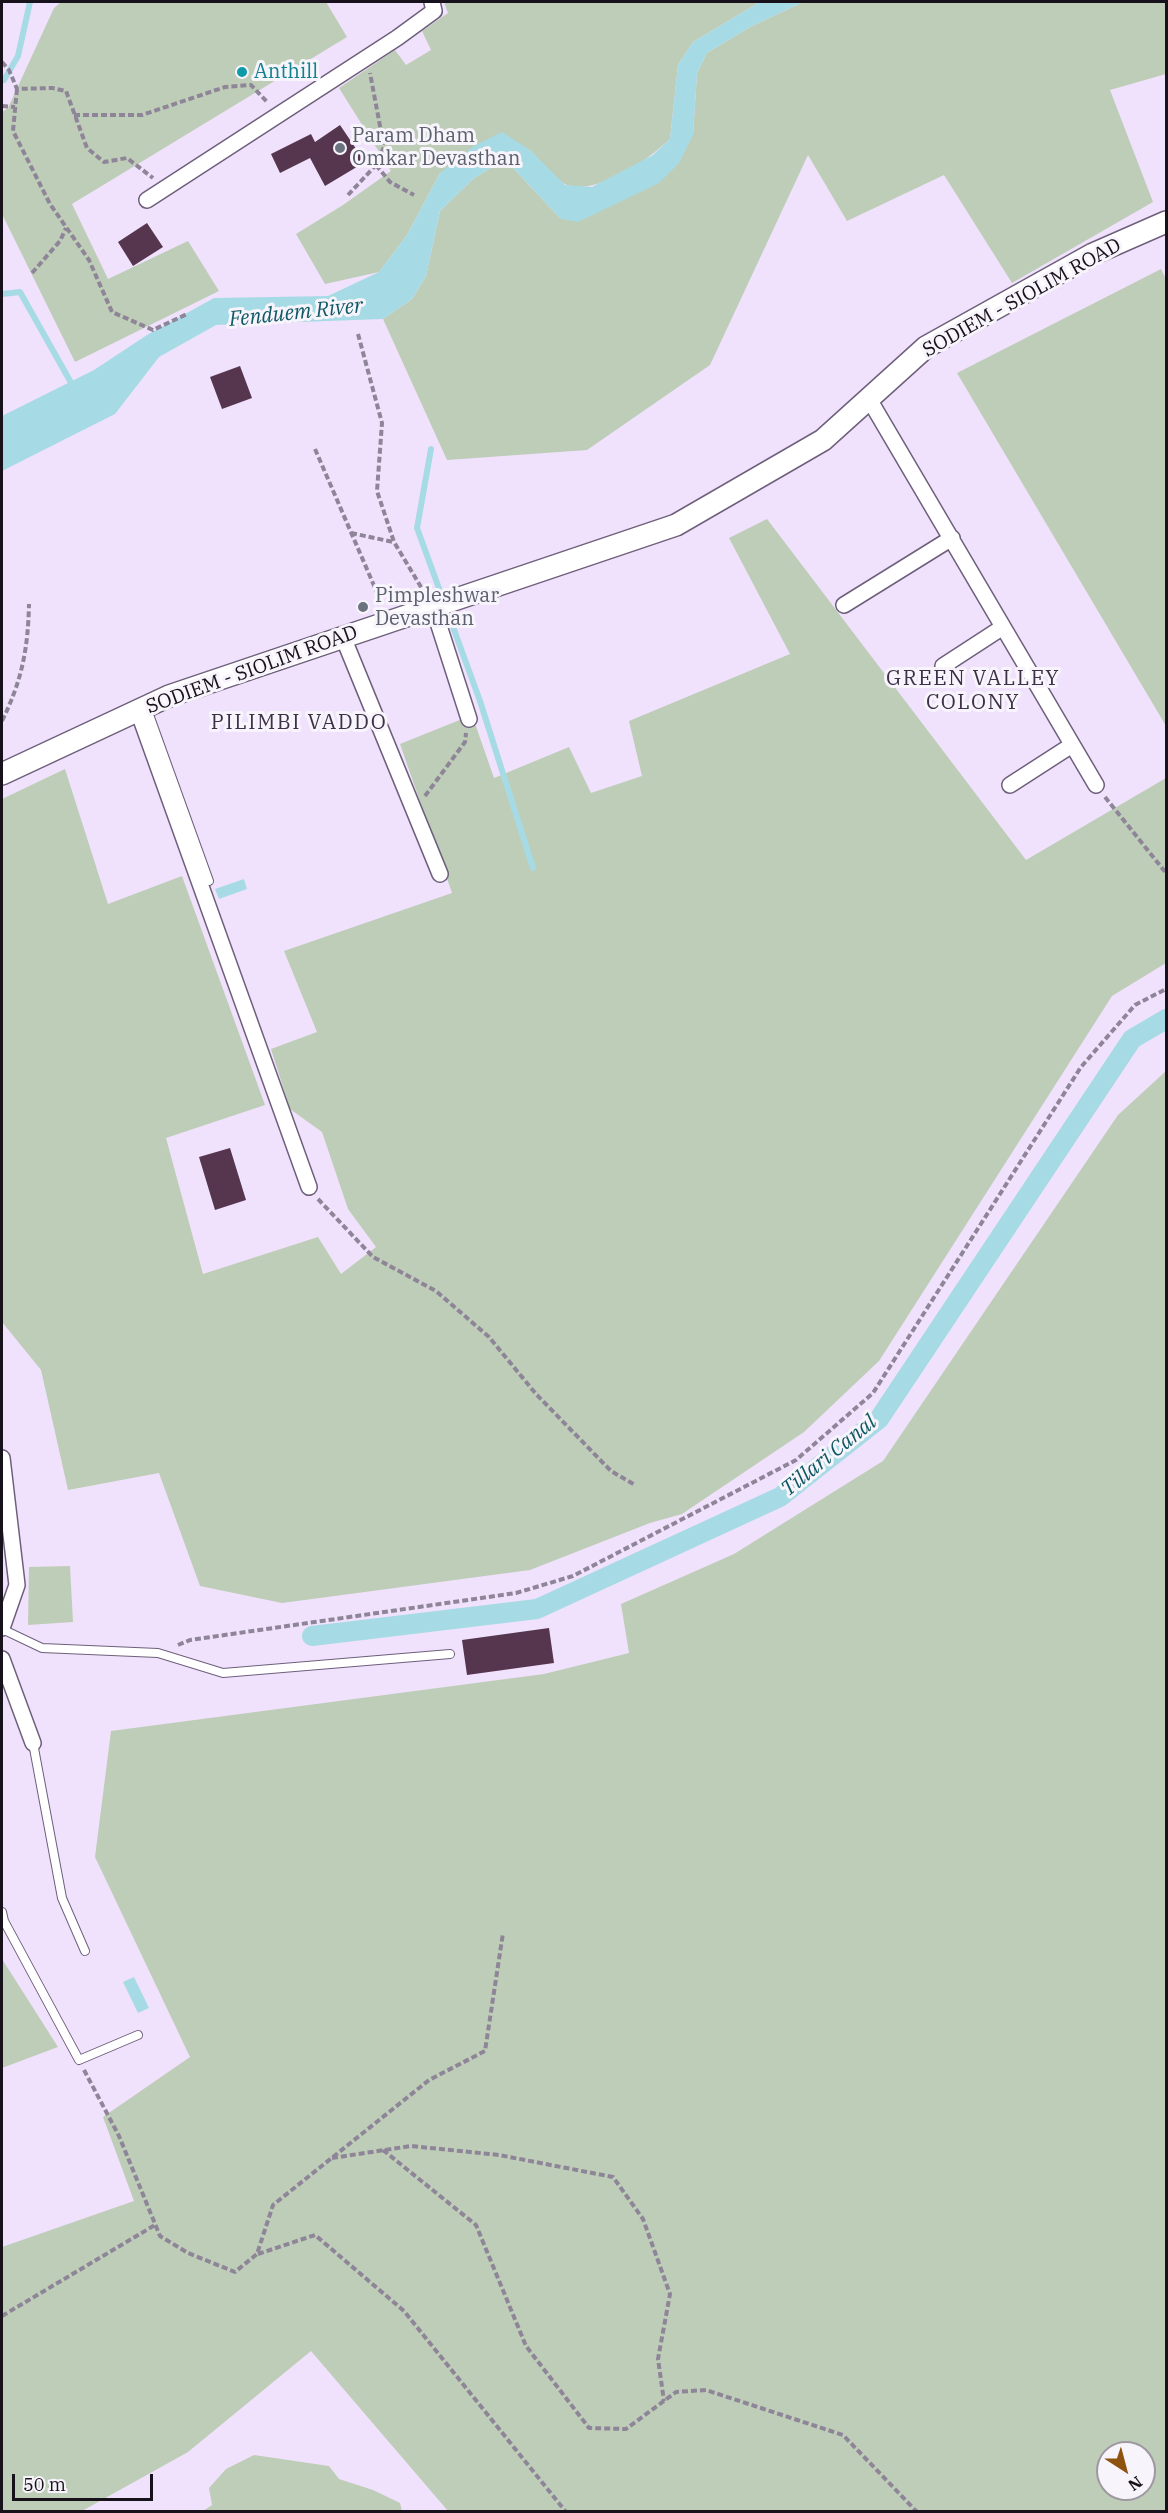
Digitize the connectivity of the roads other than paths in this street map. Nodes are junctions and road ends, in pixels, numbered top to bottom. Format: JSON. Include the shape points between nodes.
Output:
{"nodes":[{"id":1,"x":432,"y":2,"type":"edge"},
{"id":2,"x":147,"y":201,"type":"dead end"},
{"id":3,"x":1167,"y":222,"type":"edge"},
{"id":4,"x":869,"y":399,"type":"junction"},
{"id":5,"x":952,"y":538,"type":"junction"},
{"id":6,"x":844,"y":605,"type":"dead end"},
{"id":7,"x":433,"y":607,"type":"junction"},
{"id":8,"x":1003,"y":627,"type":"junction"},
{"id":9,"x":343,"y":637,"type":"junction"},
{"id":10,"x":943,"y":666,"type":"dead end"},
{"id":11,"x":142,"y":709,"type":"junction"},
{"id":12,"x":469,"y":719,"type":"road end"},
{"id":13,"x":1072,"y":745,"type":"junction"},
{"id":14,"x":2,"y":774,"type":"edge"},
{"id":15,"x":1010,"y":785,"type":"dead end"},
{"id":16,"x":1096,"y":786,"type":"road end"},
{"id":17,"x":440,"y":874,"type":"dead end"},
{"id":18,"x":209,"y":881,"type":"dead end"},
{"id":19,"x":309,"y":1187,"type":"road end"},
{"id":20,"x":2,"y":1458,"type":"edge"},
{"id":21,"x":2,"y":1628,"type":"edge"},
{"id":22,"x":450,"y":1654,"type":"dead end"},
{"id":23,"x":2,"y":1659,"type":"edge"},
{"id":24,"x":33,"y":1743,"type":"joint"},
{"id":25,"x":2,"y":1912,"type":"edge"},
{"id":26,"x":85,"y":1951,"type":"dead end"},
{"id":27,"x":138,"y":2035,"type":"dead end"}],
"edges":[{"from":1,"to":2,"type":"street","via":[[434,11],[367,58]]},
{"from":3,"to":4,"type":"main road","name":"SODIEM - SIOLIM ROAD","via":[[1093,254],[927,347]]},
{"from":4,"to":5,"type":"street"},
{"from":4,"to":7,"type":"main road","name":"SODIEM - SIOLIM ROAD","via":[[823,440],[676,525]]},
{"from":5,"to":6,"type":"street"},
{"from":5,"to":8,"type":"street"},
{"from":7,"to":9,"type":"main road","name":"SODIEM - SIOLIM ROAD"},
{"from":7,"to":12,"type":"street"},
{"from":8,"to":10,"type":"street"},
{"from":8,"to":13,"type":"street"},
{"from":9,"to":11,"type":"main road","name":"SODIEM - SIOLIM ROAD","via":[[169,696]]},
{"from":9,"to":17,"type":"street"},
{"from":11,"to":14,"type":"main road","name":"SODIEM - SIOLIM ROAD"},
{"from":11,"to":18,"type":"lane"},
{"from":11,"to":19,"type":"street"},
{"from":13,"to":15,"type":"street"},
{"from":13,"to":16,"type":"street"},
{"from":20,"to":21,"type":"street","via":[[17,1585]]},
{"from":21,"to":22,"type":"lane","via":[[42,1648],[158,1653],[223,1673]]},
{"from":23,"to":24,"type":"street"},
{"from":24,"to":26,"type":"lane","via":[[62,1898]]},
{"from":25,"to":27,"type":"lane","via":[[78,2060]]}]}
